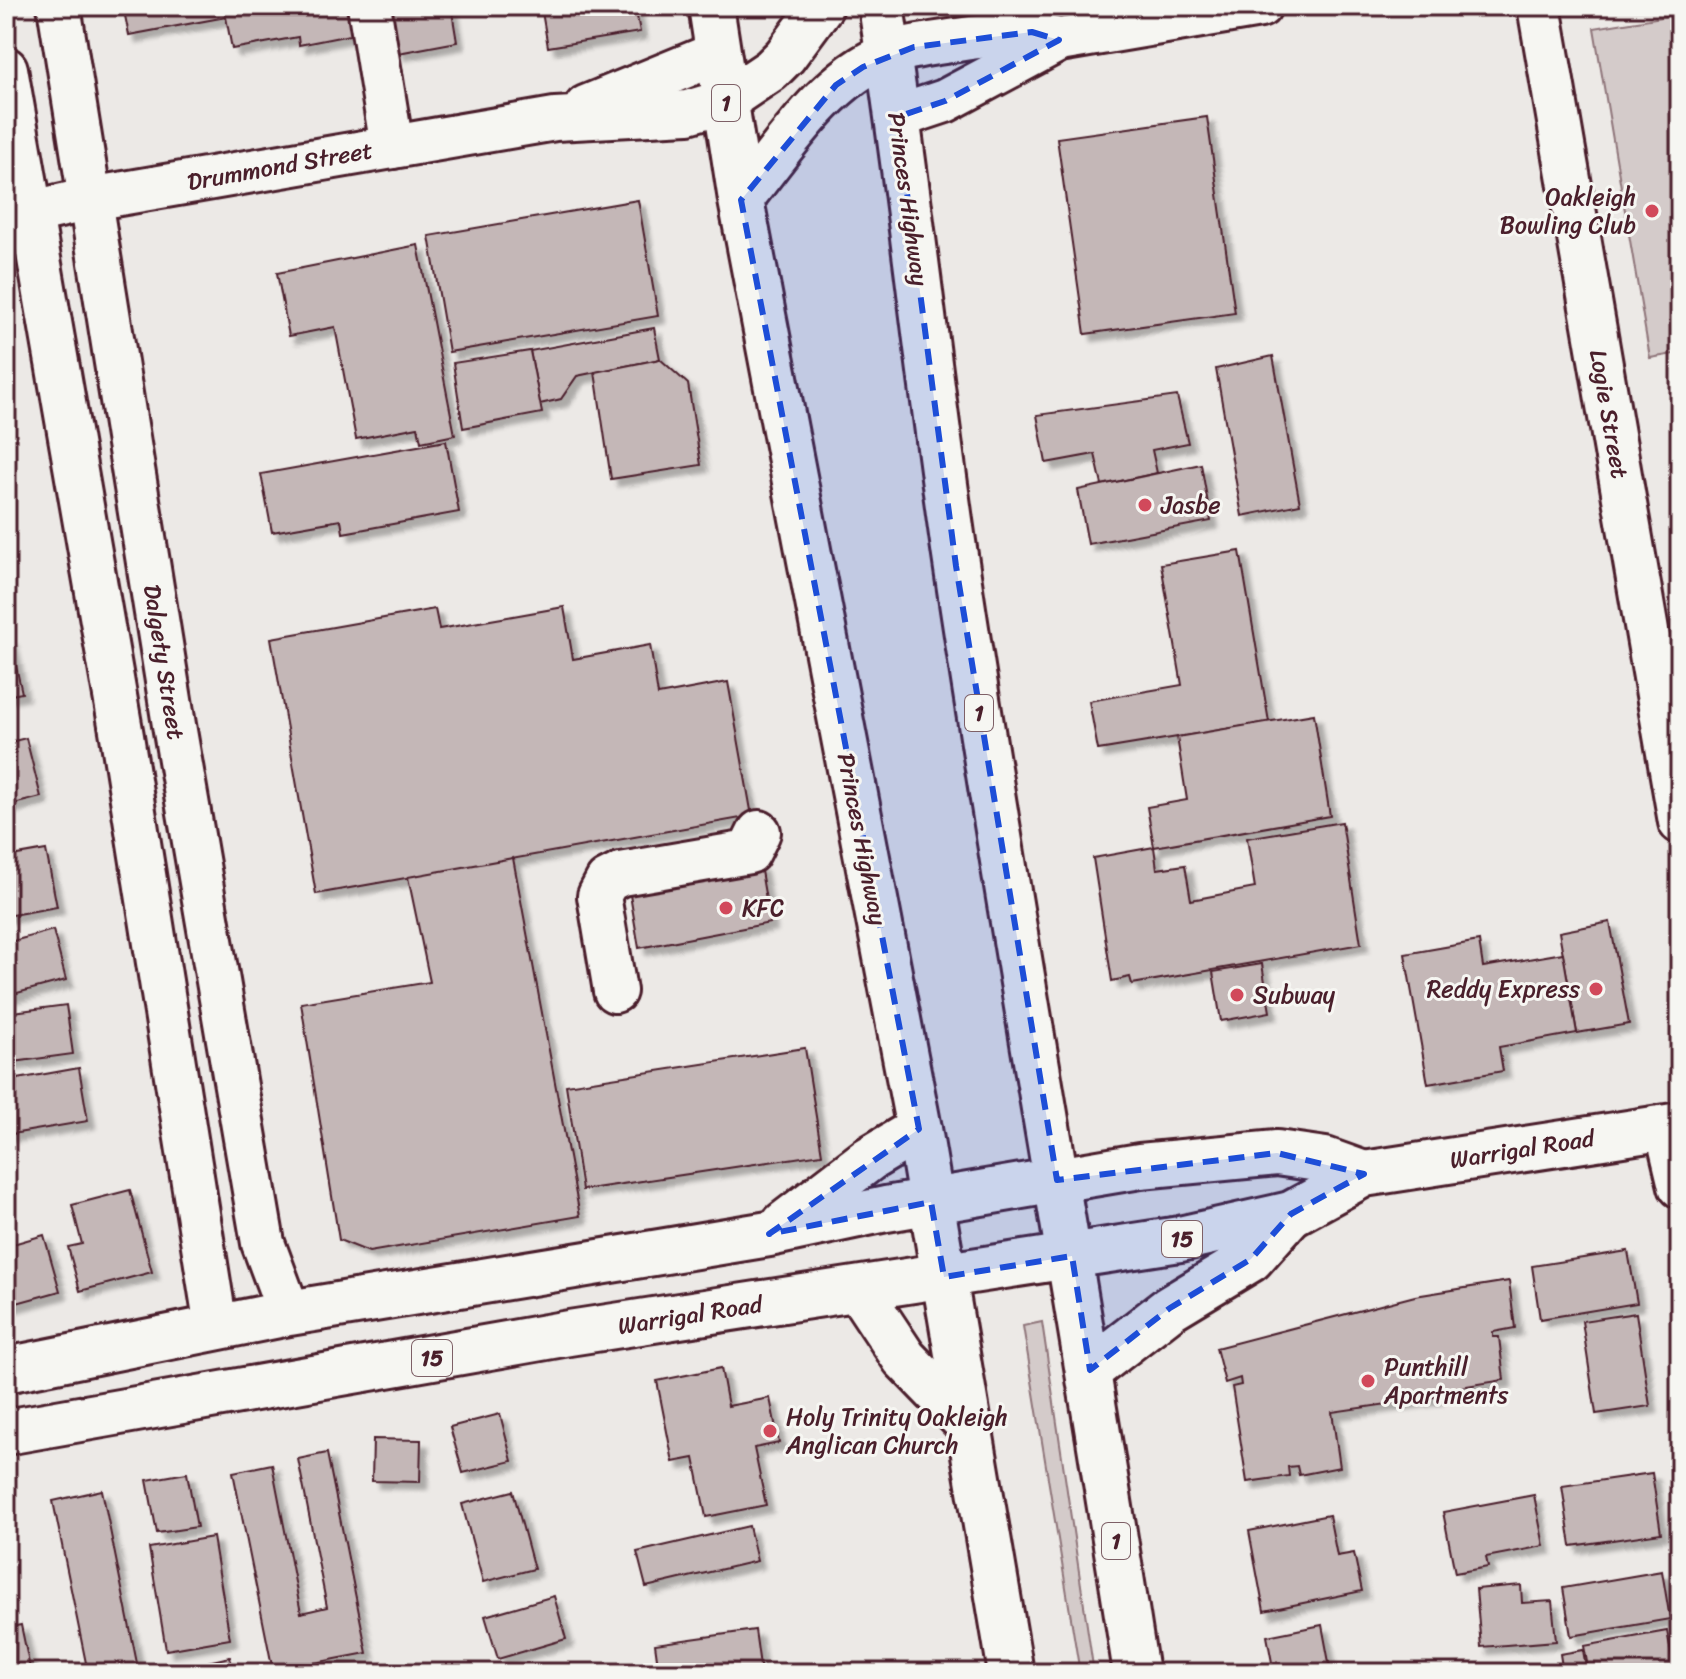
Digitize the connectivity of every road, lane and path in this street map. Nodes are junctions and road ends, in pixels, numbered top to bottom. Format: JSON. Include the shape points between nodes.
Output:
{"nodes":[{"id":1,"x":59,"y":6,"type":"edge"},
{"id":2,"x":369,"y":6,"type":"edge"},
{"id":3,"x":711,"y":6,"type":"edge"},
{"id":4,"x":822,"y":6,"type":"edge"},
{"id":5,"x":881,"y":6,"type":"edge"},
{"id":6,"x":1539,"y":6,"type":"edge"},
{"id":7,"x":1233,"y":8,"type":"edge"},
{"id":8,"x":1059,"y":40,"type":"junction"},
{"id":9,"x":718,"y":53,"type":"junction"},
{"id":10,"x":888,"y":54,"type":"junction"},
{"id":11,"x":6,"y":69,"type":"edge"},
{"id":12,"x":725,"y":101,"type":"junction"},
{"id":13,"x":897,"y":117,"type":"junction"},
{"id":14,"x":555,"y":119,"type":"junction"},
{"id":15,"x":392,"y":147,"type":"junction"},
{"id":16,"x":90,"y":199,"type":"junction"},
{"id":17,"x":741,"y":200,"type":"junction"},
{"id":18,"x":18,"y":216,"type":"edge"},
{"id":19,"x":174,"y":725,"type":"junction"},
{"id":20,"x":122,"y":736,"type":"junction"},
{"id":21,"x":1680,"y":822,"type":"edge"},
{"id":22,"x":759,"y":832,"type":"dead end"},
{"id":23,"x":615,"y":991,"type":"dead end"},
{"id":24,"x":1673,"y":1126,"type":"edge"},
{"id":25,"x":919,"y":1129,"type":"junction"},
{"id":26,"x":1364,"y":1174,"type":"junction"},
{"id":27,"x":1057,"y":1180,"type":"junction"},
{"id":28,"x":1680,"y":1186,"type":"edge"},
{"id":29,"x":931,"y":1202,"type":"junction"},
{"id":30,"x":1291,"y":1214,"type":"junction"},
{"id":31,"x":769,"y":1234,"type":"junction"},
{"id":32,"x":263,"y":1243,"type":"junction"},
{"id":33,"x":204,"y":1255,"type":"junction"},
{"id":34,"x":1072,"y":1256,"type":"junction"},
{"id":35,"x":944,"y":1277,"type":"junction"},
{"id":36,"x":859,"y":1290,"type":"junction"},
{"id":37,"x":289,"y":1313,"type":"junction"},
{"id":38,"x":216,"y":1327,"type":"junction"},
{"id":39,"x":6,"y":1370,"type":"edge"},
{"id":40,"x":1090,"y":1370,"type":"junction"},
{"id":41,"x":969,"y":1425,"type":"junction"},
{"id":42,"x":6,"y":1432,"type":"edge"},
{"id":43,"x":1011,"y":1673,"type":"edge"},
{"id":44,"x":1136,"y":1673,"type":"edge"}],
"edges":[{"from":1,"to":16,"type":"street","name":"Dalgety Street"},
{"from":2,"to":15,"type":"street"},
{"from":3,"to":9,"type":"highway","name":"Princes Highway","number":"1"},
{"from":4,"to":12,"type":"street","name":"Drummond Street","via":[[785,56]]},
{"from":5,"to":10,"type":"highway","name":"Princes Highway","number":"1"},
{"from":6,"to":21,"type":"street","name":"Logie Street"},
{"from":7,"to":8,"type":"street"},
{"from":8,"to":10,"type":"street","via":[[1032,32]]},
{"from":8,"to":13,"type":"street","via":[[945,101]]},
{"from":9,"to":12,"type":"highway","name":"Princes Highway","number":"1"},
{"from":9,"to":14,"type":"street","name":"Drummond Street"},
{"from":10,"to":13,"type":"highway","name":"Princes Highway","number":"1"},
{"from":10,"to":17,"type":"street","via":[[836,85]]},
{"from":11,"to":18,"type":"street"},
{"from":12,"to":14,"type":"street","name":"Drummond Street","via":[[688,112]]},
{"from":12,"to":17,"type":"highway","name":"Princes Highway","number":"1"},
{"from":13,"to":27,"type":"highway","name":"Princes Highway","number":"1","via":[[956,566]]},
{"from":14,"to":15,"type":"street","name":"Drummond Street"},
{"from":15,"to":16,"type":"street","name":"Drummond Street"},
{"from":16,"to":18,"type":"street","name":"Drummond Street"},
{"from":16,"to":19,"type":"street","name":"Dalgety Street"},
{"from":17,"to":25,"type":"highway","name":"Princes Highway","number":"1"},
{"from":18,"to":20,"type":"street"},
{"from":19,"to":20,"type":"street"},
{"from":19,"to":32,"type":"street","name":"Dalgety Street"},
{"from":20,"to":33,"type":"street"},
{"from":22,"to":23,"type":"street","via":[[749,852],[621,874],[607,881],[599,896]]},
{"from":24,"to":26,"type":"highway","name":"Warrigal Road","number":"15"},
{"from":24,"to":28,"type":"street"},
{"from":25,"to":29,"type":"highway","name":"Princes Highway","number":"1"},
{"from":25,"to":31,"type":"highway","via":[[869,1159]]},
{"from":26,"to":27,"type":"highway","name":"Warrigal Road","number":"15","via":[[1325,1160],[1277,1153]]},
{"from":26,"to":30,"type":"highway","name":"Warrigal Road","number":"15"},
{"from":27,"to":29,"type":"highway","name":"Warrigal Road","number":"15"},
{"from":27,"to":34,"type":"highway","name":"Princes Highway","number":"1"},
{"from":29,"to":31,"type":"highway","name":"Warrigal Road","number":"15"},
{"from":29,"to":35,"type":"highway","name":"Princes Highway","number":"1"},
{"from":30,"to":34,"type":"highway","name":"Warrigal Road","number":"15"},
{"from":30,"to":40,"type":"highway","via":[[1251,1259],[1170,1308]]},
{"from":31,"to":37,"type":"highway","name":"Warrigal Road","number":"15"},
{"from":32,"to":33,"type":"street","via":[[232,1255]]},
{"from":32,"to":37,"type":"street","name":"Dalgety Street"},
{"from":33,"to":38,"type":"street"},
{"from":34,"to":35,"type":"highway","name":"Warrigal Road","number":"15"},
{"from":34,"to":40,"type":"highway","name":"Princes Highway","number":"1"},
{"from":35,"to":36,"type":"highway","name":"Warrigal Road","number":"15"},
{"from":35,"to":41,"type":"highway","name":"Princes Highway","number":"1"},
{"from":36,"to":41,"type":"highway","via":[[904,1358]]},
{"from":36,"to":42,"type":"highway","name":"Warrigal Road","number":"15","via":[[569,1333]]},
{"from":37,"to":38,"type":"highway","name":"Warrigal Road","number":"15"},
{"from":38,"to":39,"type":"highway","name":"Warrigal Road","number":"15"},
{"from":40,"to":44,"type":"highway","name":"Princes Highway","number":"1"},
{"from":41,"to":43,"type":"highway","name":"Princes Highway","number":"1"}]}
